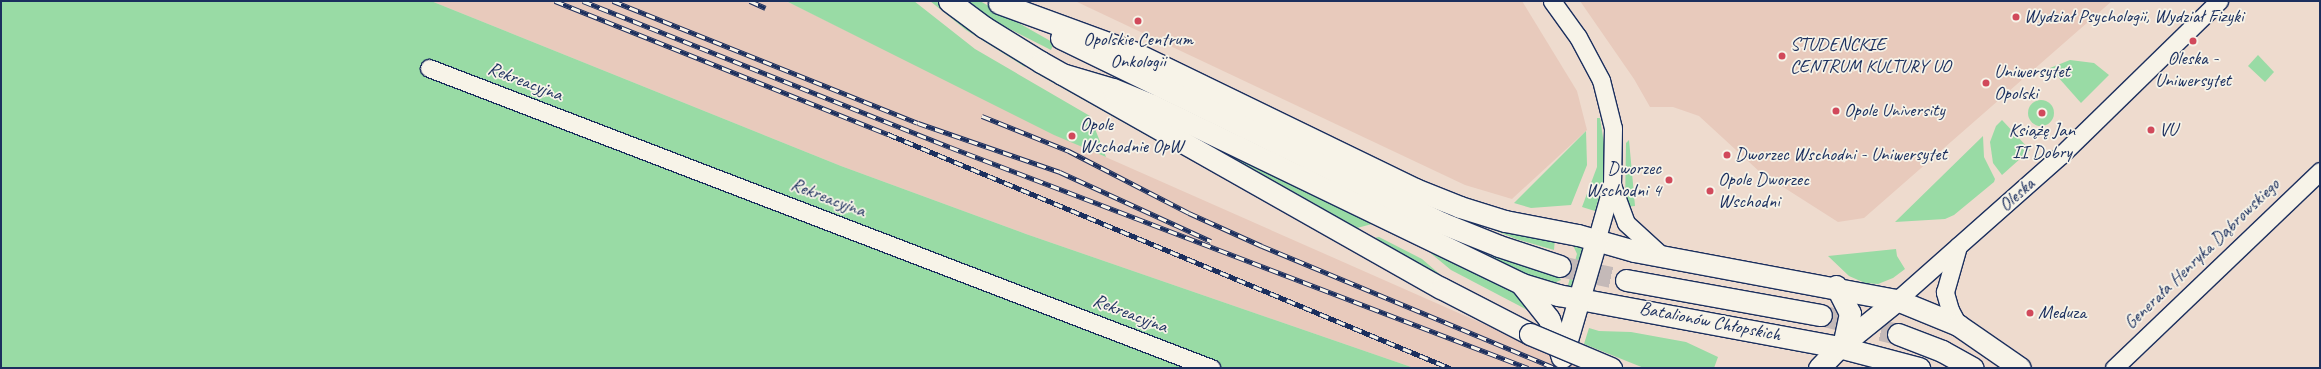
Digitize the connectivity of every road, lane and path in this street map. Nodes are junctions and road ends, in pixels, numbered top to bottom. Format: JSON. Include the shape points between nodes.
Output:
{"nodes":[{"id":1,"x":949,"y":1,"type":"edge"},
{"id":2,"x":1552,"y":1,"type":"edge"},
{"id":3,"x":2219,"y":1,"type":"edge"},
{"id":4,"x":997,"y":2,"type":"edge"},
{"id":5,"x":428,"y":68,"type":"dead end"},
{"id":6,"x":1062,"y":74,"type":"junction"},
{"id":7,"x":2320,"y":171,"type":"edge"},
{"id":8,"x":1612,"y":186,"type":"junction"},
{"id":9,"x":1596,"y":241,"type":"junction"},
{"id":10,"x":1958,"y":246,"type":"junction"},
{"id":11,"x":1662,"y":256,"type":"junction"},
{"id":12,"x":1560,"y":266,"type":"tunnel mouth"},
{"id":13,"x":1626,"y":280,"type":"tunnel mouth"},
{"id":14,"x":1522,"y":284,"type":"junction"},
{"id":15,"x":1836,"y":286,"type":"junction"},
{"id":16,"x":1581,"y":298,"type":"junction"},
{"id":17,"x":1897,"y":300,"type":"junction"},
{"id":18,"x":1821,"y":315,"type":"tunnel mouth"},
{"id":19,"x":1958,"y":325,"type":"junction"},
{"id":20,"x":1898,"y":334,"type":"tunnel mouth"},
{"id":21,"x":1841,"y":345,"type":"junction"},
{"id":22,"x":1212,"y":368,"type":"edge"},
{"id":23,"x":1611,"y":368,"type":"edge"},
{"id":24,"x":1819,"y":368,"type":"edge"},
{"id":25,"x":1919,"y":368,"type":"edge"},
{"id":26,"x":1973,"y":368,"type":"edge"},
{"id":27,"x":2020,"y":368,"type":"edge"},
{"id":28,"x":2114,"y":368,"type":"edge"}],
"edges":[{"from":1,"to":6,"type":"main road","via":[[984,27]]},
{"from":2,"to":8,"type":"street","via":[[1578,37],[1601,80],[1613,128]]},
{"from":3,"to":10,"type":"street","name":"Oleska","via":[[2061,155]]},
{"from":4,"to":9,"type":"main road","via":[[1133,52],[1436,199],[1505,221]]},
{"from":4,"to":12,"type":"main road","via":[[1045,30],[1442,223],[1499,246]]},
{"from":5,"to":22,"type":"street","name":"Rekreacyjna"},
{"from":6,"to":14,"type":"main road","name":"Batalionów Chłopskich","via":[[1113,89],[1152,105]]},
{"from":6,"to":23,"type":"main road","bridge":true,"via":[[1434,284],[1530,334]]},
{"from":7,"to":28,"type":"street","name":"Generała Henryka Dąbrowskiego"},
{"from":8,"to":9,"type":"street"},
{"from":8,"to":11,"type":"street","via":[[1626,223]]},
{"from":9,"to":11,"type":"main road"},
{"from":9,"to":16,"type":"main road"},
{"from":10,"to":17,"type":"street","name":"Oleska"},
{"from":10,"to":19,"type":"street","via":[[1945,292]]},
{"from":11,"to":15,"type":"main road"},
{"from":13,"to":18,"type":"main road"},
{"from":14,"to":16,"type":"main road","name":"Batalionów Chłopskich","via":[[1558,295]]},
{"from":14,"to":16,"type":"main road","via":[[1549,319],[1562,357]]},
{"from":15,"to":17,"type":"main road"},
{"from":15,"to":21,"type":"main road","via":[[1850,313]]},
{"from":16,"to":21,"type":"main road","name":"Batalionów Chłopskich"},
{"from":17,"to":19,"type":"main road"},
{"from":17,"to":21,"type":"main road"},
{"from":19,"to":27,"type":"main road"},
{"from":20,"to":26,"type":"main road","via":[[1942,351]]},
{"from":21,"to":24,"type":"main road"},
{"from":21,"to":25,"type":"main road","name":"Batalionów Chłopskich"}]}
